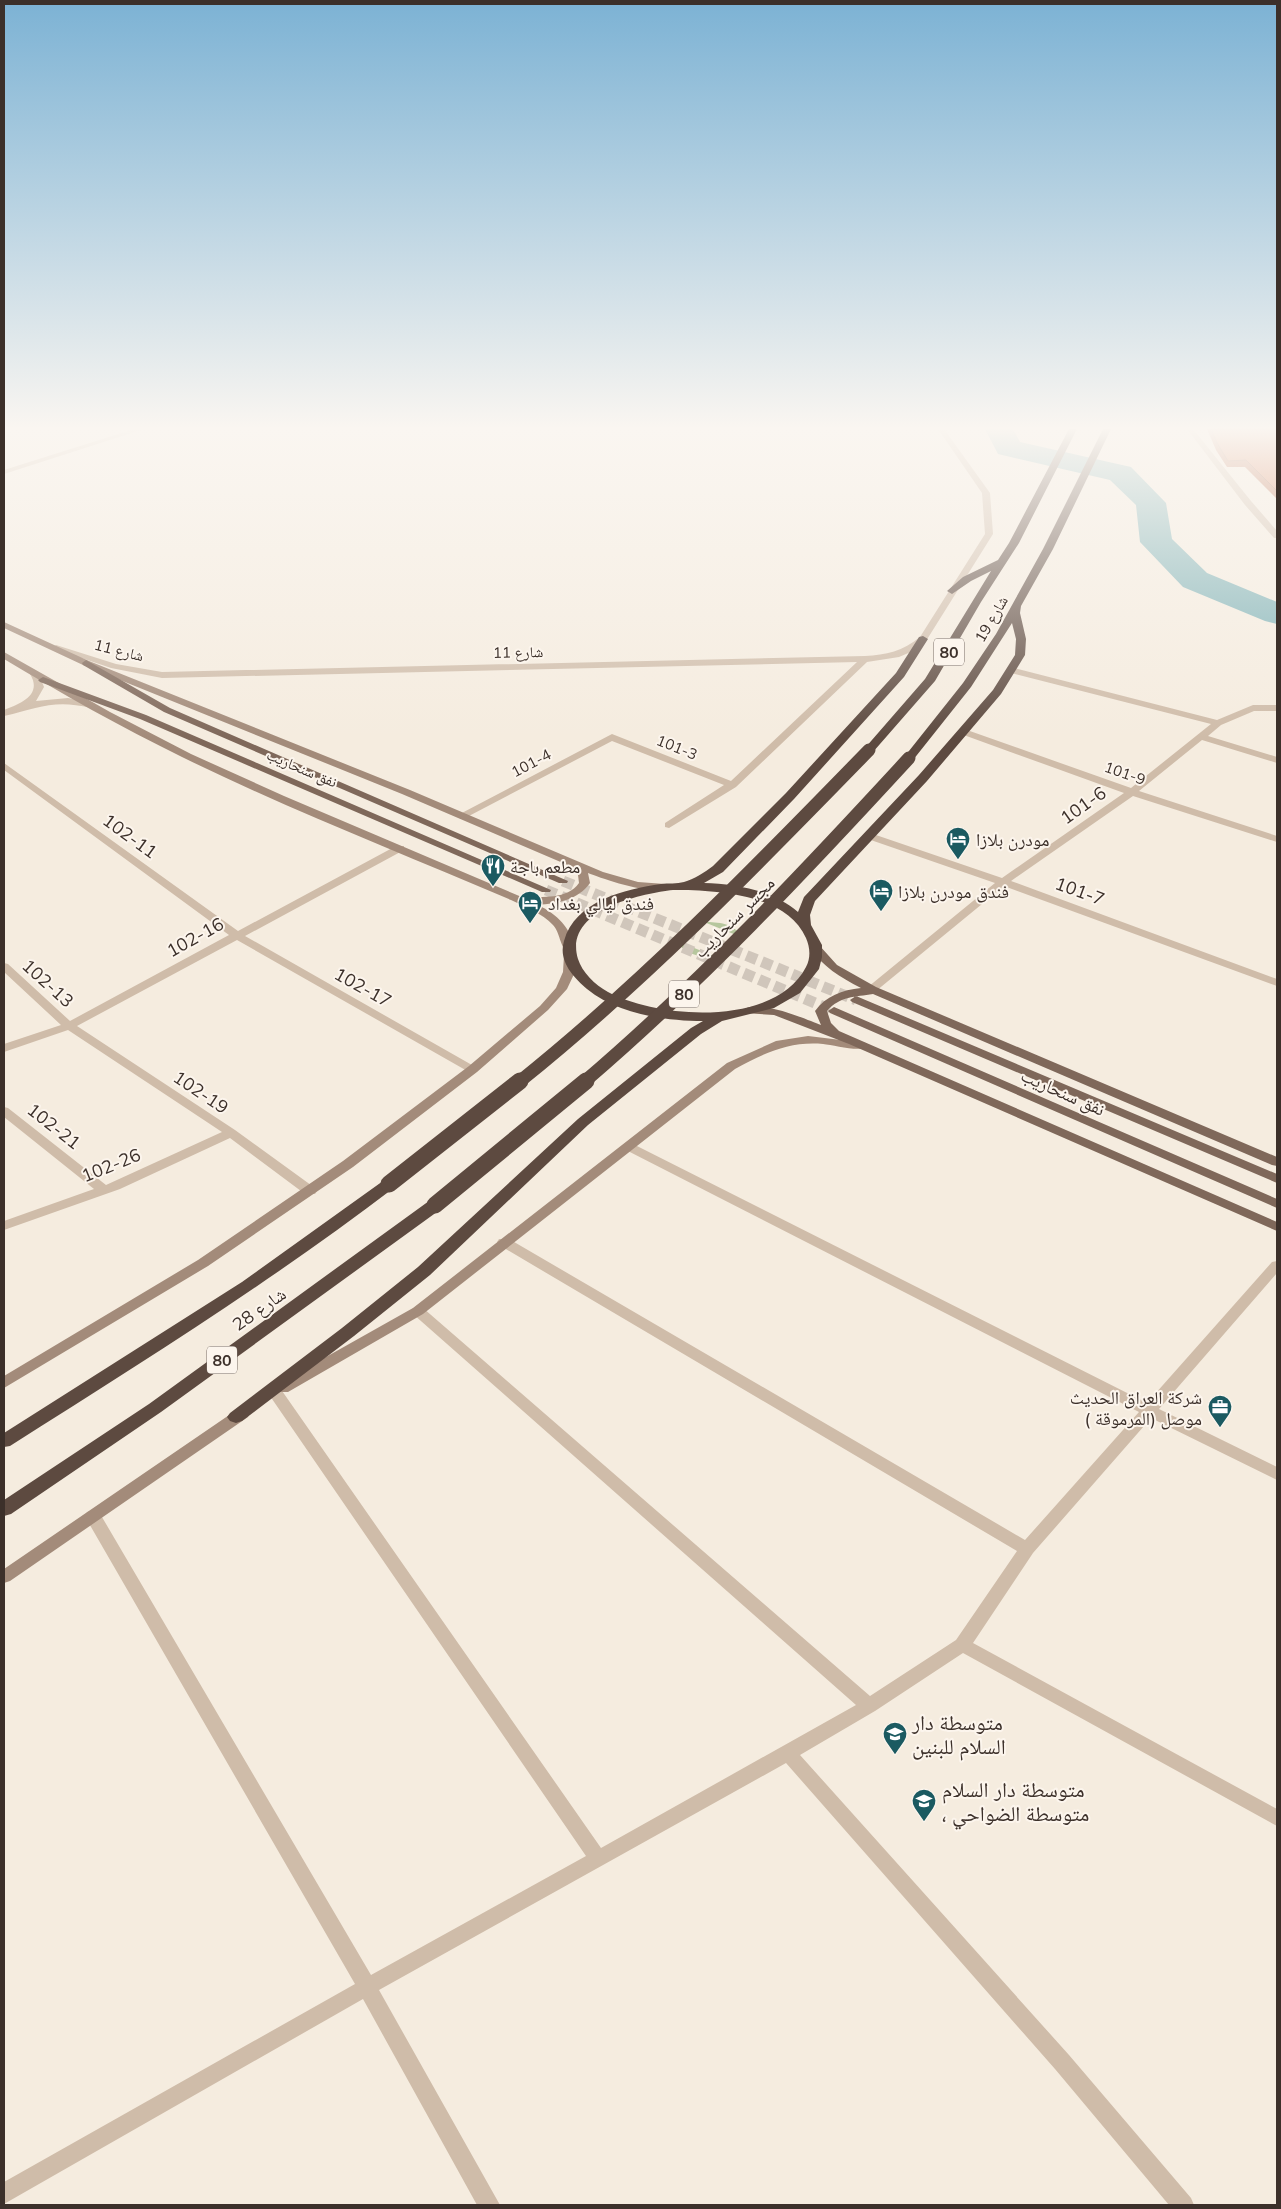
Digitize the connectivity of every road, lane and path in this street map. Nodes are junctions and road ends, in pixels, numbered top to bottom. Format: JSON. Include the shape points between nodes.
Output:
{"nodes":[{"id":1,"x":989,"y":532,"type":"edge"},
{"id":2,"x":1020,"y":532,"type":"edge"},
{"id":3,"x":1056,"y":532,"type":"edge"},
{"id":4,"x":1005,"y":558,"type":"junction"},
{"id":5,"x":952,"y":591,"type":"junction"},
{"id":6,"x":1017,"y":603,"type":"junction"},
{"id":7,"x":4,"y":625,"type":"edge"},
{"id":8,"x":923,"y":639,"type":"junction"},
{"id":9,"x":56,"y":648,"type":"junction"},
{"id":10,"x":4,"y":655,"type":"edge"},
{"id":11,"x":865,"y":659,"type":"junction"},
{"id":12,"x":86,"y":663,"type":"junction"},
{"id":13,"x":1010,"y":670,"type":"junction"},
{"id":14,"x":39,"y":677,"type":"junction"},
{"id":15,"x":93,"y":705,"type":"junction"},
{"id":16,"x":22,"y":706,"type":"junction"},
{"id":17,"x":1277,"y":708,"type":"edge"},
{"id":18,"x":4,"y":713,"type":"edge"},
{"id":19,"x":1218,"y":724,"type":"junction"},
{"id":20,"x":964,"y":732,"type":"junction"},
{"id":21,"x":1202,"y":736,"type":"junction"},
{"id":22,"x":612,"y":737,"type":"joint"},
{"id":23,"x":869,"y":750,"type":"joint"},
{"id":24,"x":908,"y":758,"type":"joint"},
{"id":25,"x":1277,"y":760,"type":"edge"},
{"id":26,"x":4,"y":766,"type":"edge"},
{"id":27,"x":732,"y":785,"type":"junction"},
{"id":28,"x":1132,"y":792,"type":"junction"},
{"id":29,"x":463,"y":815,"type":"junction"},
{"id":30,"x":669,"y":825,"type":"dead end"},
{"id":31,"x":869,"y":836,"type":"junction"},
{"id":32,"x":1277,"y":839,"type":"edge"},
{"id":33,"x":400,"y":848,"type":"junction"},
{"id":34,"x":568,"y":861,"type":"junction"},
{"id":35,"x":563,"y":881,"type":"tunnel mouth"},
{"id":36,"x":1003,"y":882,"type":"junction"},
{"id":37,"x":670,"y":887,"type":"junction"},
{"id":38,"x":546,"y":890,"type":"tunnel mouth"},
{"id":39,"x":515,"y":898,"type":"junction"},
{"id":40,"x":805,"y":925,"type":"junction"},
{"id":41,"x":236,"y":935,"type":"junction"},
{"id":42,"x":815,"y":947,"type":"junction"},
{"id":43,"x":569,"y":952,"type":"junction"},
{"id":44,"x":4,"y":966,"type":"edge"},
{"id":45,"x":1277,"y":983,"type":"edge"},
{"id":46,"x":872,"y":989,"type":"junction"},
{"id":47,"x":856,"y":1000,"type":"tunnel mouth"},
{"id":48,"x":910,"y":1005,"type":"junction"},
{"id":49,"x":834,"y":1011,"type":"tunnel mouth"},
{"id":50,"x":738,"y":1013,"type":"junction"},
{"id":51,"x":69,"y":1026,"type":"junction"},
{"id":52,"x":858,"y":1044,"type":"junction"},
{"id":53,"x":4,"y":1048,"type":"edge"},
{"id":54,"x":473,"y":1069,"type":"junction"},
{"id":55,"x":4,"y":1111,"type":"edge"},
{"id":56,"x":231,"y":1133,"type":"junction"},
{"id":57,"x":630,"y":1146,"type":"junction"},
{"id":58,"x":1277,"y":1162,"type":"edge"},
{"id":59,"x":1277,"y":1179,"type":"edge"},
{"id":60,"x":389,"y":1184,"type":"joint"},
{"id":61,"x":104,"y":1190,"type":"junction"},
{"id":62,"x":310,"y":1191,"type":"junction"},
{"id":63,"x":1277,"y":1204,"type":"edge"},
{"id":64,"x":435,"y":1205,"type":"joint"},
{"id":65,"x":4,"y":1226,"type":"edge"},
{"id":66,"x":1277,"y":1227,"type":"edge"},
{"id":67,"x":504,"y":1242,"type":"junction"},
{"id":68,"x":1277,"y":1265,"type":"edge"},
{"id":69,"x":418,"y":1311,"type":"junction"},
{"id":70,"x":4,"y":1382,"type":"edge"},
{"id":71,"x":275,"y":1392,"type":"junction"},
{"id":72,"x":1149,"y":1410,"type":"junction"},
{"id":73,"x":236,"y":1417,"type":"junction"},
{"id":74,"x":4,"y":1441,"type":"edge"},
{"id":75,"x":1277,"y":1474,"type":"edge"},
{"id":76,"x":4,"y":1509,"type":"edge"},
{"id":77,"x":93,"y":1516,"type":"junction"},
{"id":78,"x":1027,"y":1550,"type":"junction"},
{"id":79,"x":4,"y":1576,"type":"edge"},
{"id":80,"x":962,"y":1645,"type":"junction"},
{"id":81,"x":869,"y":1706,"type":"junction"},
{"id":82,"x":788,"y":1753,"type":"junction"},
{"id":83,"x":1277,"y":1818,"type":"edge"},
{"id":84,"x":598,"y":1858,"type":"junction"},
{"id":85,"x":366,"y":1987,"type":"junction"},
{"id":86,"x":4,"y":2194,"type":"edge"},
{"id":87,"x":489,"y":2205,"type":"edge"},
{"id":88,"x":1183,"y":2205,"type":"edge"}],
"edges":[{"from":1,"to":5,"type":"street","name":"شارع 11"},
{"from":2,"to":4,"type":"highway","name":"شارع 19","number":"80"},
{"from":3,"to":6,"type":"highway","name":"شارع 19","number":"80"},
{"from":4,"to":5,"type":"highway"},
{"from":4,"to":23,"type":"highway","name":"شارع 19","number":"80","via":[[930,681]]},
{"from":5,"to":8,"type":"street","name":"شارع 11"},
{"from":6,"to":13,"type":"highway","via":[[1015,613],[1021,647],[1020,655]]},
{"from":6,"to":24,"type":"highway","name":"شارع 19","number":"80","via":[[967,685]]},
{"from":7,"to":9,"type":"main road","name":"شارع 11"},
{"from":8,"to":11,"type":"street","name":"شارع 11","via":[[900,655]]},
{"from":8,"to":37,"type":"highway","via":[[900,675],[790,796],[713,874]]},
{"from":9,"to":11,"type":"street","name":"شارع 11","via":[[114,666],[162,675]]},
{"from":9,"to":12,"type":"main road","name":"شارع 11"},
{"from":10,"to":14,"type":"main road"},
{"from":11,"to":27,"type":"street"},
{"from":12,"to":29,"type":"main road","name":"شارع 11"},
{"from":12,"to":35,"type":"main road","name":"نفق سنحاريب","via":[[168,710]]},
{"from":13,"to":19,"type":"street"},
{"from":13,"to":20,"type":"highway","via":[[997,692]]},
{"from":14,"to":15,"type":"main road"},
{"from":14,"to":16,"type":"street","via":[[37,696]]},
{"from":14,"to":38,"type":"main road","name":"نفق سنحاريب","via":[[143,717]]},
{"from":15,"to":16,"type":"street","via":[[53,699]]},
{"from":15,"to":33,"type":"main road","via":[[231,776]]},
{"from":16,"to":18,"type":"street"},
{"from":17,"to":19,"type":"street","name":"101-6","via":[[1254,708]]},
{"from":19,"to":21,"type":"street","name":"101-6"},
{"from":20,"to":28,"type":"street","name":"101-9"},
{"from":20,"to":31,"type":"highway"},
{"from":21,"to":25,"type":"street"},
{"from":21,"to":28,"type":"street","name":"101-6"},
{"from":22,"to":27,"type":"street","name":"101-3"},
{"from":22,"to":29,"type":"street","name":"101-4"},
{"from":23,"to":60,"type":"highway","name":"مجسر سنحاريب","number":"80","bridge":true,"via":[[714,909],[637,982]]},
{"from":24,"to":64,"type":"highway","name":"مجسر سنحاريب","number":"80","bridge":true,"via":[[756,924],[688,990],[566,1098]]},
{"from":26,"to":41,"type":"street","name":"102-11"},
{"from":27,"to":30,"type":"street"},
{"from":28,"to":32,"type":"street","name":"101-9"},
{"from":28,"to":36,"type":"street","name":"101-6"},
{"from":29,"to":34,"type":"main road","name":"شارع 11"},
{"from":31,"to":36,"type":"street","name":"101-7"},
{"from":31,"to":40,"type":"highway","via":[[809,900],[803,915]]},
{"from":33,"to":39,"type":"main road"},
{"from":33,"to":41,"type":"street","name":"102-16"},
{"from":34,"to":37,"type":"main road","name":"شارع 11","via":[[621,882]]},
{"from":34,"to":39,"type":"main road","via":[[577,866],[584,878],[579,890],[560,900],[547,902]]},
{"from":36,"to":45,"type":"street","name":"101-7"},
{"from":36,"to":46,"type":"street","name":"101-6"},
{"from":37,"to":40,"type":"highway","via":[[715,887],[755,895],[788,910]]},
{"from":37,"to":43,"type":"highway","via":[[633,893],[600,907],[578,926],[571,937]]},
{"from":39,"to":43,"type":"main road","via":[[557,922],[564,929]]},
{"from":40,"to":42,"type":"highway"},
{"from":41,"to":51,"type":"street","name":"102-16"},
{"from":41,"to":54,"type":"street","name":"102-17"},
{"from":42,"to":46,"type":"main road","via":[[827,963]]},
{"from":42,"to":50,"type":"highway","via":[[815,963],[797,988],[775,1002]]},
{"from":43,"to":50,"type":"highway","via":[[576,972],[585,983],[615,1002],[634,1009],[701,1017]]},
{"from":43,"to":54,"type":"main road","via":[[569,972],[562,990]]},
{"from":44,"to":51,"type":"street","name":"102-13"},
{"from":46,"to":48,"type":"main road"},
{"from":47,"to":59,"type":"main road","name":"نفق سنحاريب"},
{"from":48,"to":52,"type":"main road","via":[[873,992],[846,993],[831,1000],[822,1011],[825,1024],[833,1032]]},
{"from":48,"to":58,"type":"main road"},
{"from":49,"to":63,"type":"main road","name":"نفق سنحاريب"},
{"from":50,"to":52,"type":"main road","via":[[776,1012]]},
{"from":50,"to":73,"type":"highway","via":[[705,1024],[673,1049],[583,1122],[424,1271]]},
{"from":51,"to":53,"type":"street","name":"102-16"},
{"from":51,"to":56,"type":"street","name":"102-19"},
{"from":52,"to":57,"type":"main road","via":[[802,1038],[760,1049],[709,1083]]},
{"from":52,"to":66,"type":"main road"},
{"from":54,"to":62,"type":"main road"},
{"from":55,"to":61,"type":"street","name":"102-21"},
{"from":56,"to":61,"type":"street","name":"102-26"},
{"from":56,"to":62,"type":"street","name":"102-19"},
{"from":57,"to":67,"type":"main road"},
{"from":57,"to":72,"type":"street"},
{"from":60,"to":74,"type":"highway","name":"شارع 28","number":"80","via":[[267,1274]]},
{"from":61,"to":65,"type":"street","name":"102-26"},
{"from":62,"to":70,"type":"main road","via":[[203,1263]]},
{"from":64,"to":76,"type":"highway","name":"شارع 28","number":"80","via":[[163,1402]]},
{"from":67,"to":69,"type":"main road"},
{"from":67,"to":78,"type":"street"},
{"from":68,"to":72,"type":"street"},
{"from":69,"to":71,"type":"main road"},
{"from":69,"to":81,"type":"street"},
{"from":71,"to":73,"type":"main road"},
{"from":71,"to":84,"type":"street"},
{"from":72,"to":75,"type":"street"},
{"from":72,"to":78,"type":"street"},
{"from":73,"to":77,"type":"main road"},
{"from":77,"to":79,"type":"main road"},
{"from":77,"to":85,"type":"street"},
{"from":78,"to":80,"type":"street"},
{"from":80,"to":81,"type":"street"},
{"from":80,"to":83,"type":"street"},
{"from":81,"to":82,"type":"street"},
{"from":82,"to":84,"type":"street"},
{"from":82,"to":88,"type":"street","via":[[1062,2062]]},
{"from":84,"to":85,"type":"street"},
{"from":85,"to":86,"type":"street"},
{"from":85,"to":87,"type":"street"}]}
